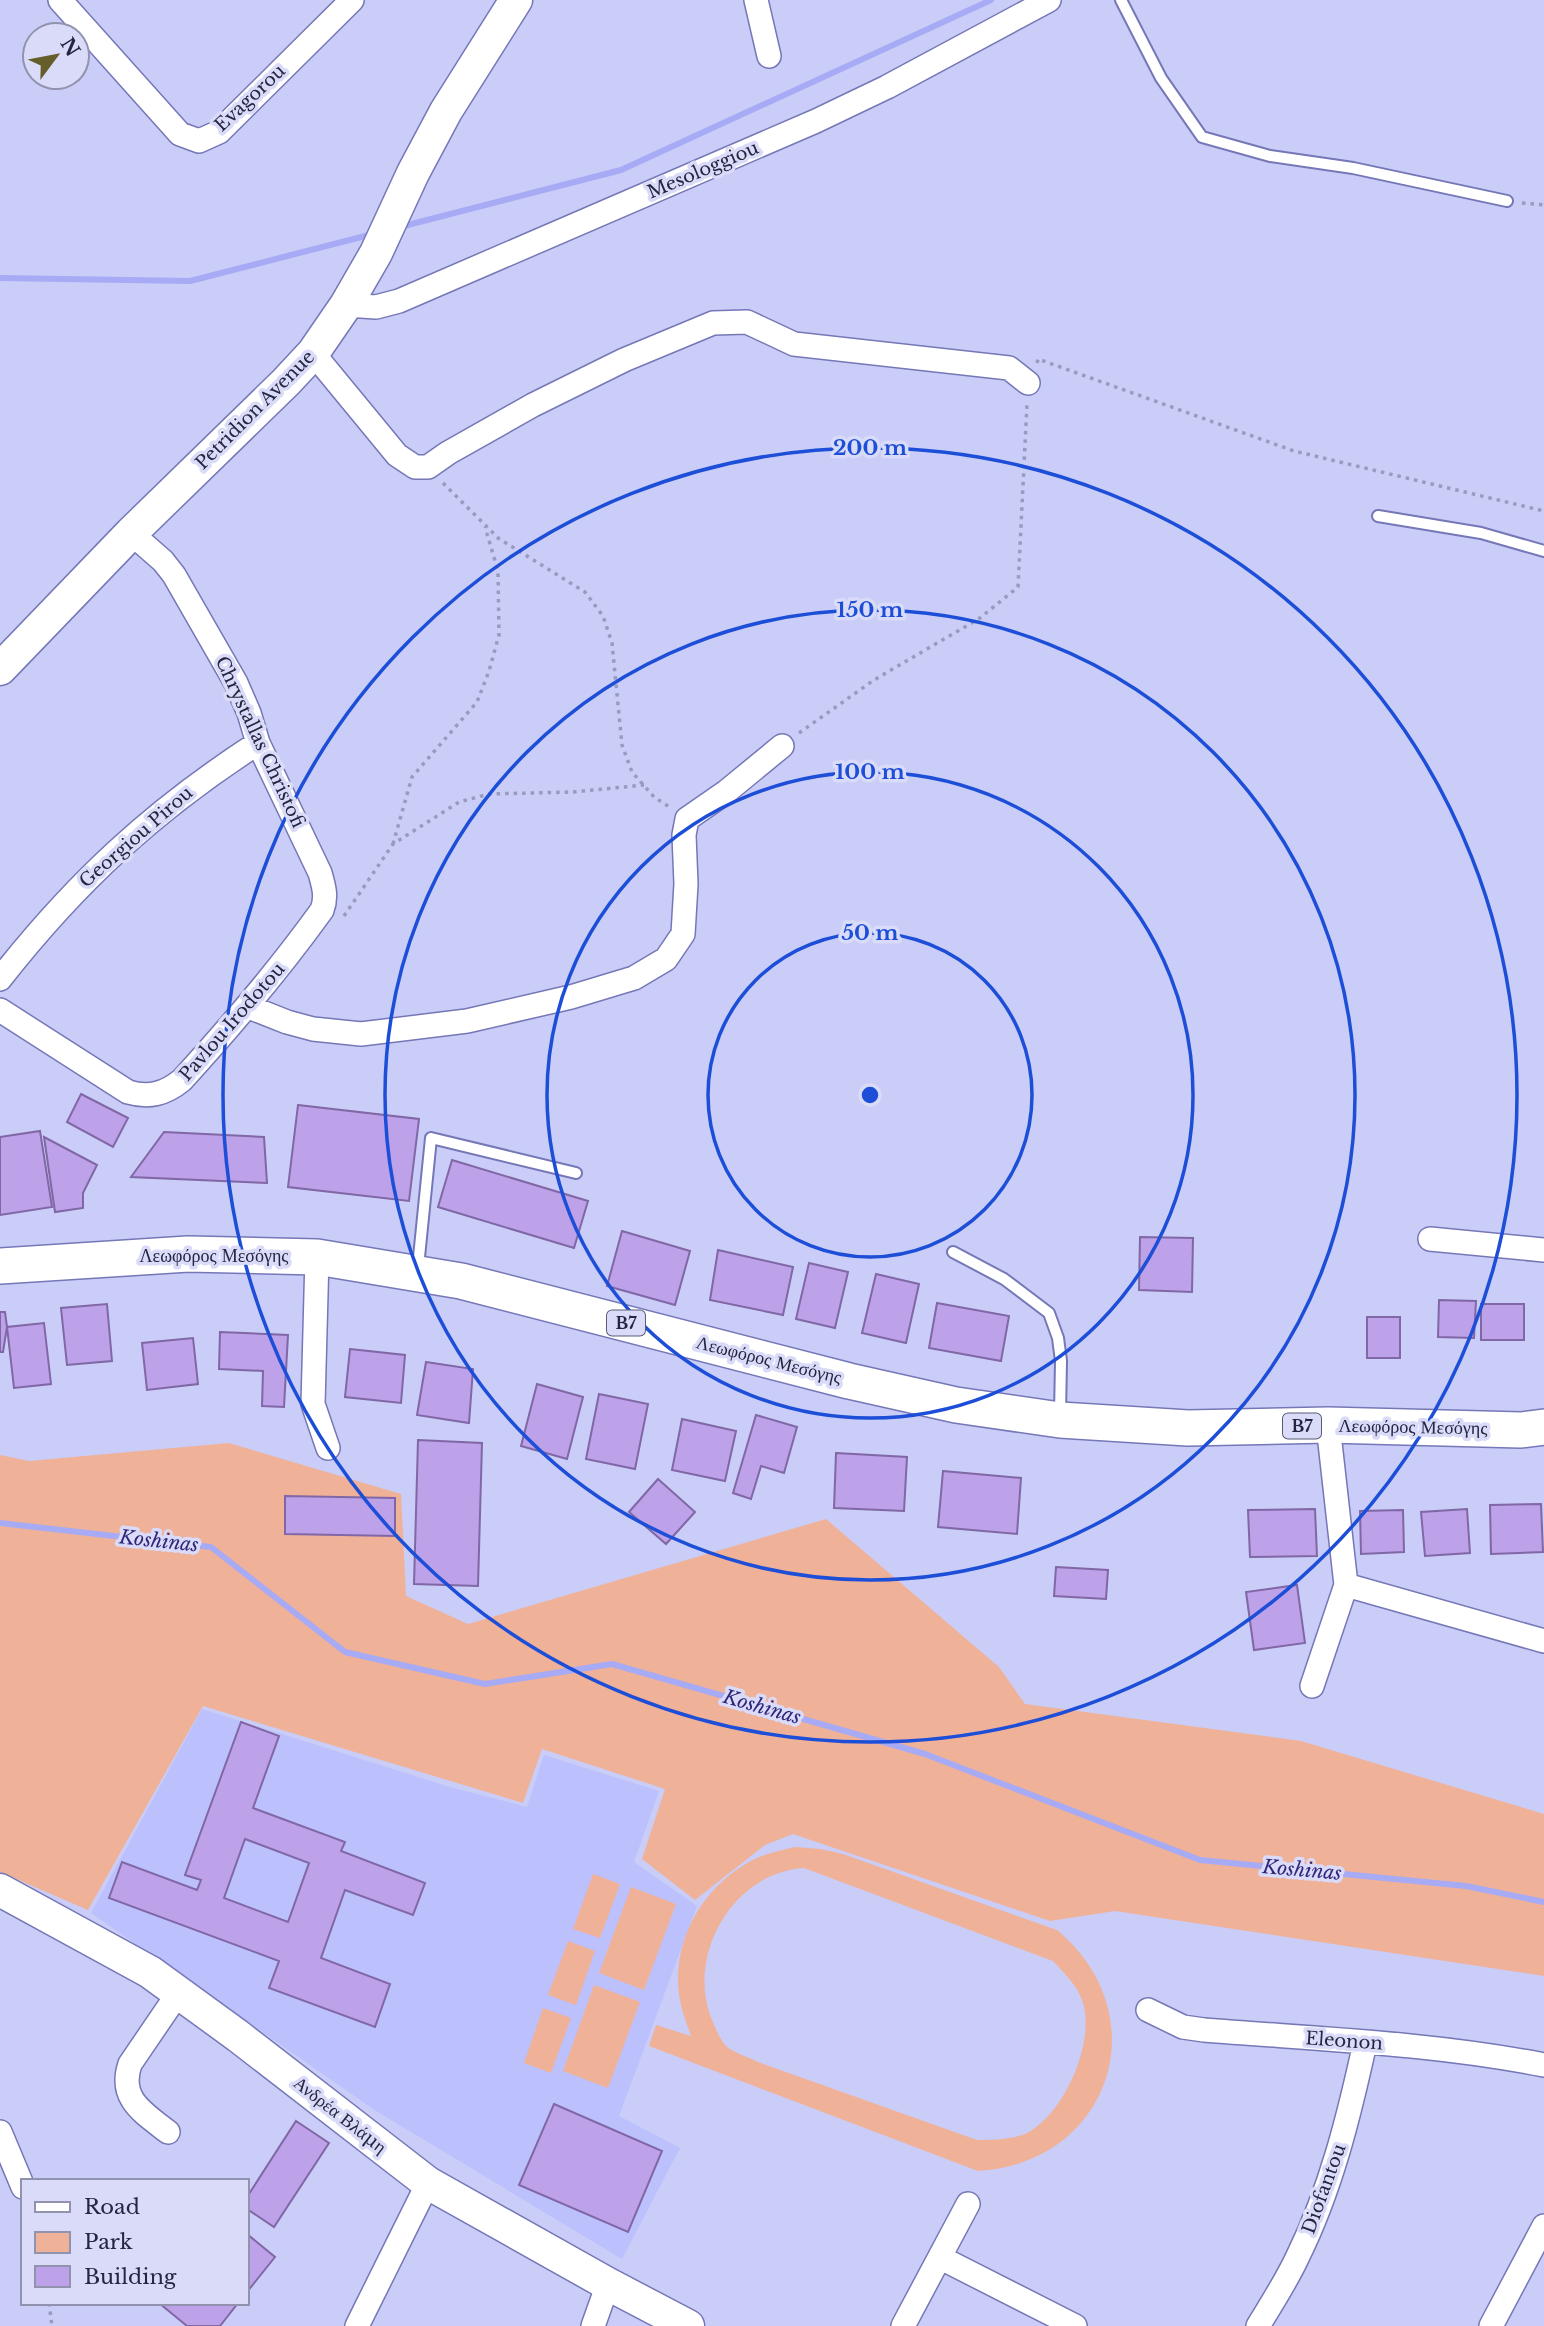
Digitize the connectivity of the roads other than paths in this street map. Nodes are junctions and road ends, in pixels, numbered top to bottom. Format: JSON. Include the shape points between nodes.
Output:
{"nodes":[{"id":1,"x":60,"y":0,"type":"edge"},
{"id":2,"x":352,"y":0,"type":"edge"},
{"id":3,"x":516,"y":0,"type":"edge"},
{"id":4,"x":757,"y":0,"type":"edge"},
{"id":5,"x":1049,"y":0,"type":"edge"},
{"id":6,"x":1121,"y":0,"type":"edge"},
{"id":7,"x":769,"y":56,"type":"dead end"},
{"id":8,"x":1507,"y":201,"type":"road end"},
{"id":9,"x":351,"y":296,"type":"junction"},
{"id":10,"x":313,"y":354,"type":"junction"},
{"id":11,"x":1028,"y":383,"type":"road end"},
{"id":12,"x":1378,"y":516,"type":"dead end"},
{"id":13,"x":131,"y":533,"type":"junction"},
{"id":14,"x":1544,"y":551,"type":"edge"},
{"id":15,"x":0,"y":669,"type":"edge"},
{"id":16,"x":258,"y":743,"type":"junction"},
{"id":17,"x":782,"y":746,"type":"road end"},
{"id":18,"x":325,"y":893,"type":"joint"},
{"id":19,"x":0,"y":979,"type":"edge"},
{"id":20,"x":249,"y":1007,"type":"junction"},
{"id":21,"x":0,"y":1010,"type":"edge"},
{"id":22,"x":576,"y":1173,"type":"dead end"},
{"id":23,"x":1430,"y":1239,"type":"dead end"},
{"id":24,"x":1544,"y":1250,"type":"edge"},
{"id":25,"x":953,"y":1252,"type":"dead end"},
{"id":26,"x":317,"y":1257,"type":"junction"},
{"id":27,"x":0,"y":1266,"type":"edge"},
{"id":28,"x":417,"y":1274,"type":"junction"},
{"id":29,"x":1060,"y":1420,"type":"junction"},
{"id":30,"x":1328,"y":1425,"type":"junction"},
{"id":31,"x":1544,"y":1427,"type":"edge"},
{"id":32,"x":328,"y":1448,"type":"dead end"},
{"id":33,"x":1346,"y":1585,"type":"junction"},
{"id":34,"x":1544,"y":1641,"type":"edge"},
{"id":35,"x":1312,"y":1686,"type":"dead end"},
{"id":36,"x":0,"y":1890,"type":"edge"},
{"id":37,"x":179,"y":1992,"type":"junction"},
{"id":38,"x":1147,"y":2010,"type":"dead end"},
{"id":39,"x":1365,"y":2043,"type":"junction"},
{"id":40,"x":1544,"y":2065,"type":"edge"},
{"id":41,"x":0,"y":2132,"type":"edge"},
{"id":42,"x":168,"y":2132,"type":"dead end"},
{"id":43,"x":21,"y":2182,"type":"edge"},
{"id":44,"x":428,"y":2183,"type":"junction"},
{"id":45,"x":968,"y":2204,"type":"dead end"},
{"id":46,"x":1544,"y":2227,"type":"edge"},
{"id":47,"x":941,"y":2259,"type":"junction"},
{"id":48,"x":608,"y":2284,"type":"junction"},
{"id":49,"x":357,"y":2326,"type":"edge"},
{"id":50,"x":593,"y":2326,"type":"edge"},
{"id":51,"x":688,"y":2326,"type":"edge"},
{"id":52,"x":903,"y":2326,"type":"edge"},
{"id":53,"x":1075,"y":2326,"type":"edge"},
{"id":54,"x":1258,"y":2326,"type":"edge"},
{"id":55,"x":1491,"y":2326,"type":"edge"}],
"edges":[{"from":1,"to":2,"type":"street","name":"Evagorou","via":[[180,134],[199,141],[219,132]]},
{"from":3,"to":9,"type":"street","name":"Petridion Avenue","via":[[446,111]]},
{"from":4,"to":7,"type":"street"},
{"from":5,"to":9,"type":"street","name":"Mesologgiou","via":[[803,127],[399,302],[376,307]]},
{"from":6,"to":8,"type":"lane","via":[[1161,78],[1202,137],[1270,156],[1353,167]]},
{"from":9,"to":10,"type":"street","name":"Petridion Avenue"},
{"from":10,"to":11,"type":"street","via":[[397,455],[415,467],[428,467],[533,405],[713,323],[747,322],[794,344],[1009,369]]},
{"from":10,"to":13,"type":"street","name":"Petridion Avenue"},
{"from":12,"to":14,"type":"lane","via":[[1481,533]]},
{"from":13,"to":15,"type":"street","name":"Petridion Avenue"},
{"from":13,"to":16,"type":"street","name":"Chrystallas Christofi","via":[[174,575],[236,683]]},
{"from":16,"to":18,"type":"street","name":"Chrystallas Christofi","via":[[306,840]]},
{"from":16,"to":19,"type":"street","name":"Georgiou Pirou","via":[[190,788],[108,856]]},
{"from":17,"to":20,"type":"street","via":[[687,819],[683,934],[666,959],[634,978],[467,1021],[361,1034],[287,1022]]},
{"from":18,"to":20,"type":"street","name":"Pavlou Irodotou","via":[[322,911]]},
{"from":20,"to":21,"type":"street","name":"Pavlou Irodotou","via":[[182,1080],[159,1094],[142,1096],[128,1092]]},
{"from":22,"to":28,"type":"lane","via":[[430,1138]]},
{"from":23,"to":24,"type":"street"},
{"from":25,"to":29,"type":"lane","via":[[1004,1279],[1049,1313],[1061,1361]]},
{"from":26,"to":27,"type":"main road","name":"Λεωφόρος Μεσόγης","number":"B7","via":[[188,1254]]},
{"from":26,"to":28,"type":"main road","name":"Λεωφόρος Μεσόγης","number":"B7"},
{"from":26,"to":32,"type":"street","via":[[313,1404]]},
{"from":28,"to":29,"type":"main road","name":"Λεωφόρος Μεσόγης","number":"B7","via":[[461,1281],[849,1381],[956,1405]]},
{"from":29,"to":30,"type":"main road","name":"Λεωφόρος Μεσόγης","number":"B7","via":[[1188,1428]]},
{"from":30,"to":31,"type":"main road","name":"Λεωφόρος Μεσόγης","number":"B7"},
{"from":30,"to":33,"type":"street"},
{"from":33,"to":34,"type":"street"},
{"from":33,"to":35,"type":"street"},
{"from":36,"to":37,"type":"street","name":"Ανδρέα Βλάμη","via":[[112,1949]]},
{"from":37,"to":42,"type":"street","via":[[127,2074],[127,2087],[139,2110]]},
{"from":37,"to":44,"type":"street","name":"Ανδρέα Βλάμη"},
{"from":38,"to":39,"type":"street","name":"Eleonon","via":[[1183,2027],[1204,2031]]},
{"from":39,"to":40,"type":"street","name":"Eleonon","via":[[1489,2054]]},
{"from":39,"to":54,"type":"street","name":"Diofantou","via":[[1341,2143],[1316,2216],[1298,2258]]},
{"from":41,"to":43,"type":"street"},
{"from":44,"to":48,"type":"street","name":"Ανδρέα Βλάμη"},
{"from":44,"to":49,"type":"street"},
{"from":45,"to":47,"type":"street"},
{"from":46,"to":55,"type":"street"},
{"from":47,"to":52,"type":"street"},
{"from":47,"to":53,"type":"street"},
{"from":48,"to":50,"type":"street"},
{"from":48,"to":51,"type":"street","name":"Ανδρέα Βλάμη"}]}
